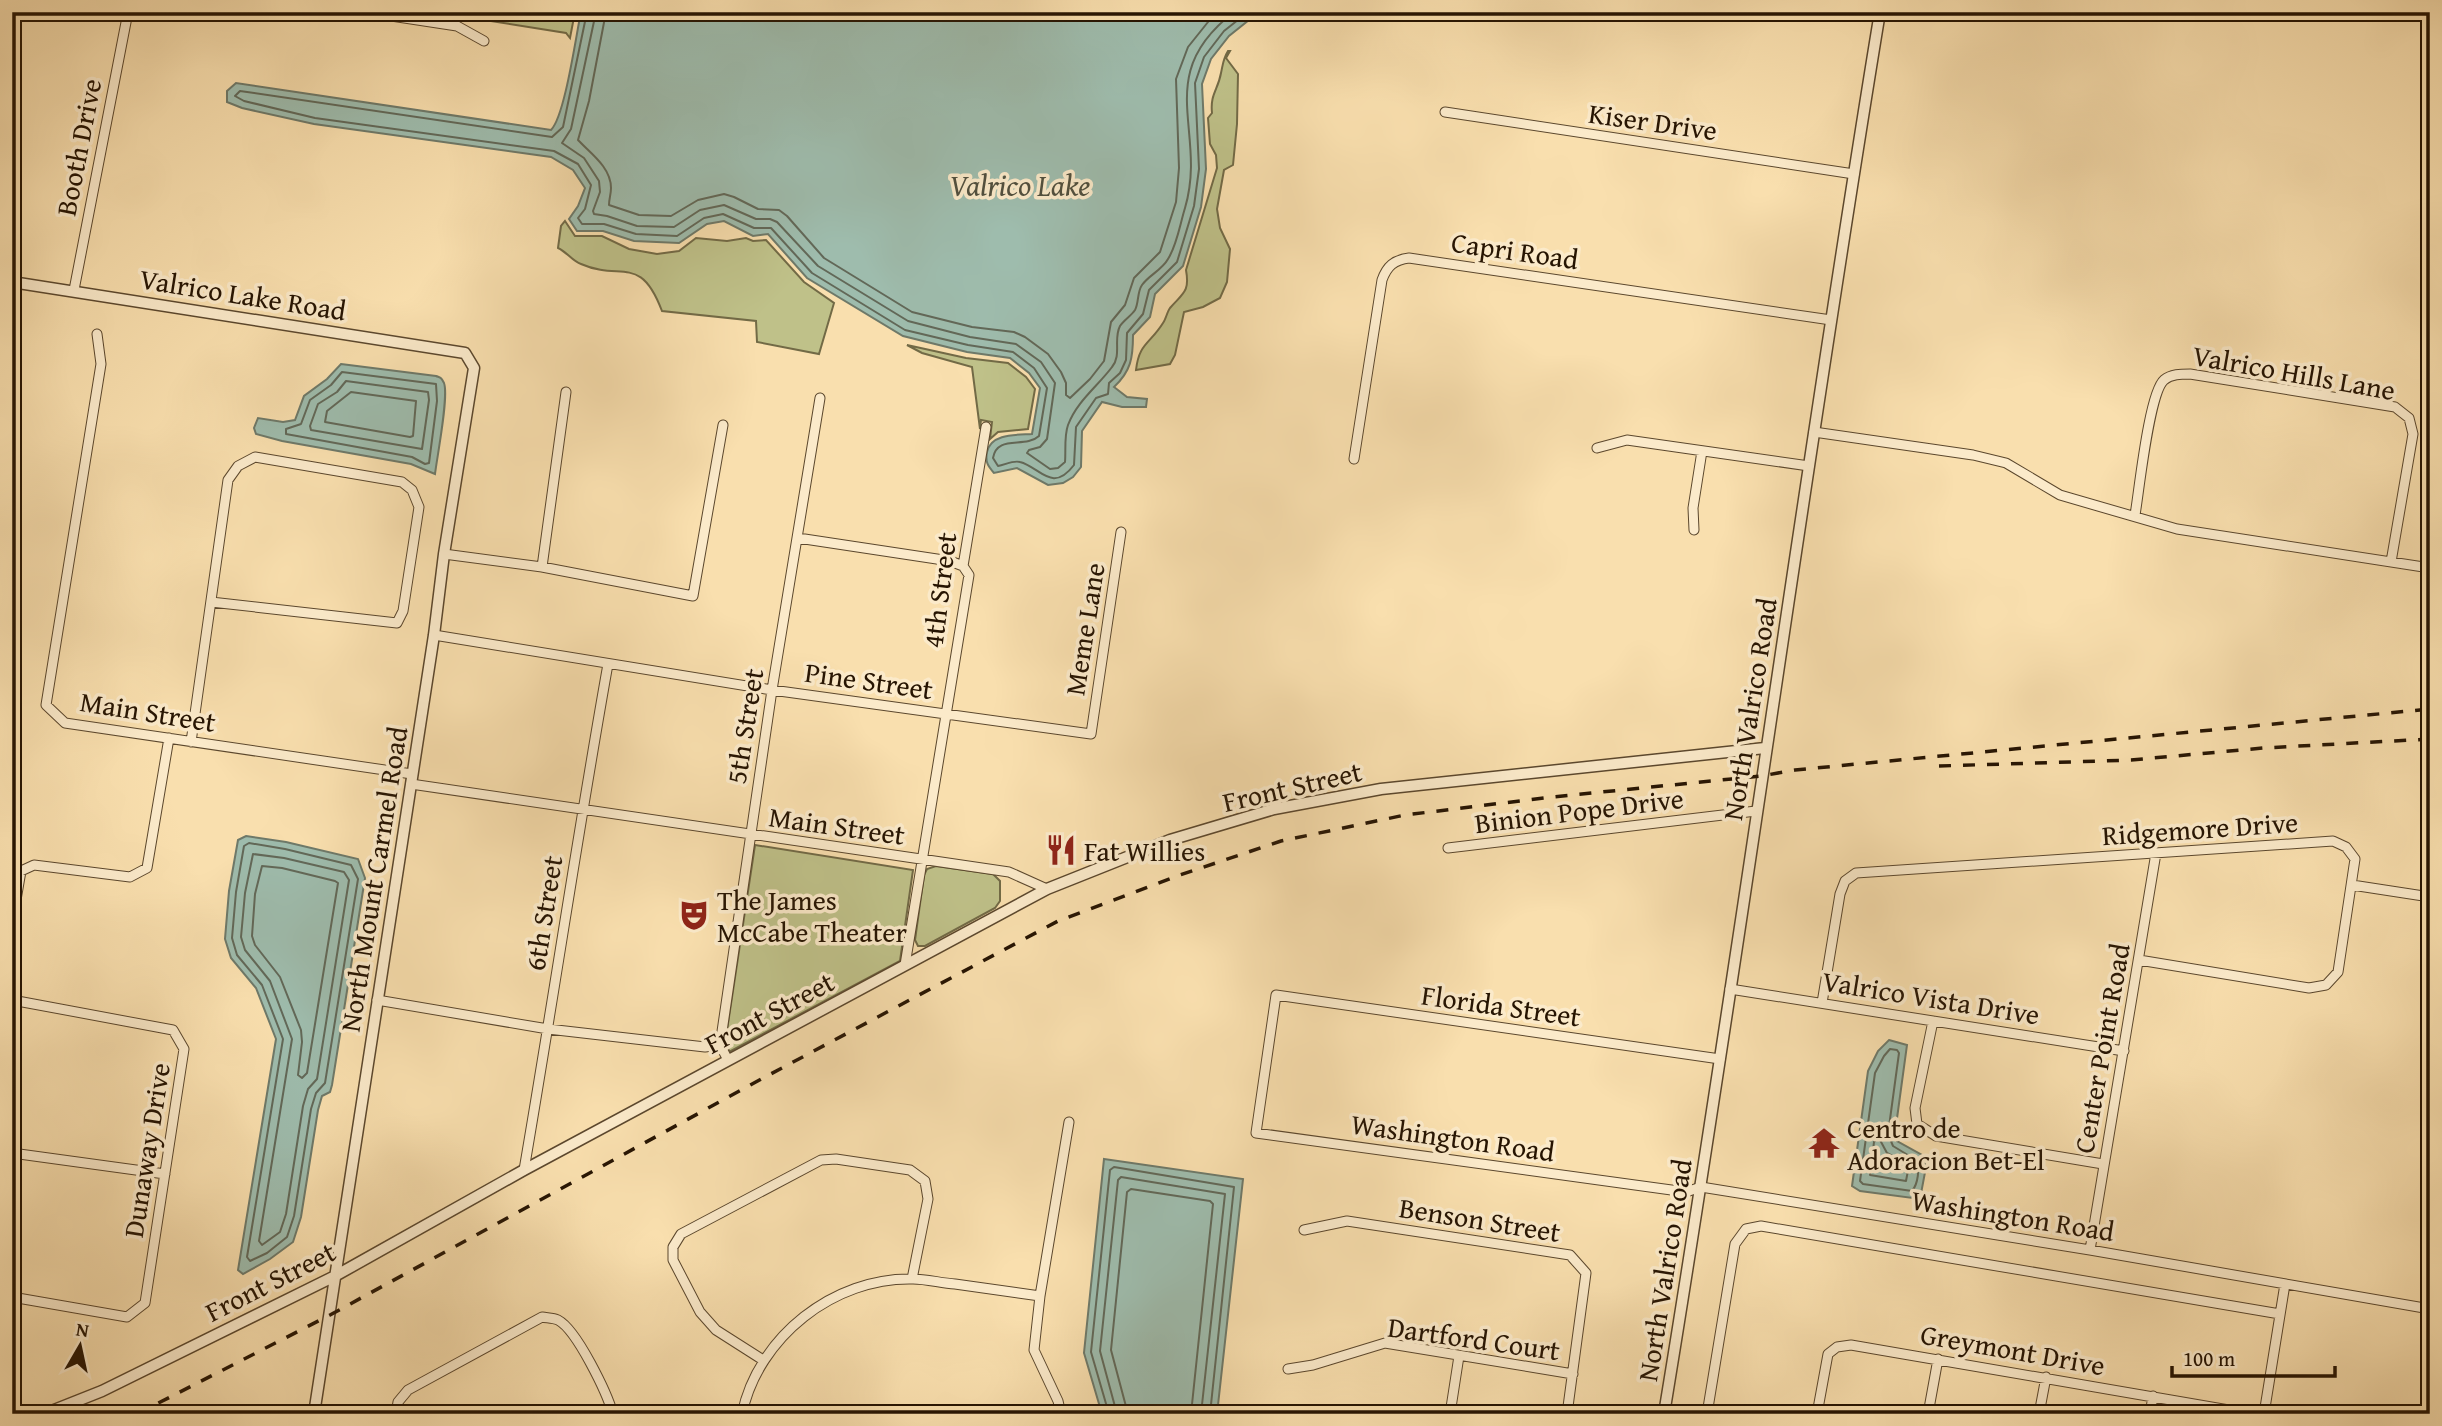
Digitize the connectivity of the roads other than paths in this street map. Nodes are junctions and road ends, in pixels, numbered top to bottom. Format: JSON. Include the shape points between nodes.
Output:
{"nodes":[{"id":1,"x":128,"y":12,"type":"edge"},
{"id":2,"x":365,"y":12,"type":"edge"},
{"id":3,"x":1881,"y":12,"type":"edge"},
{"id":4,"x":484,"y":41,"type":"dead end"},
{"id":5,"x":1445,"y":112,"type":"dead end"},
{"id":6,"x":1854,"y":174,"type":"junction"},
{"id":7,"x":12,"y":282,"type":"edge"},
{"id":8,"x":74,"y":290,"type":"junction"},
{"id":9,"x":1831,"y":320,"type":"junction"},
{"id":10,"x":97,"y":334,"type":"dead end"},
{"id":11,"x":465,"y":353,"type":"joint"},
{"id":12,"x":566,"y":392,"type":"dead end"},
{"id":13,"x":820,"y":398,"type":"dead end"},
{"id":14,"x":723,"y":425,"type":"dead end"},
{"id":15,"x":986,"y":427,"type":"dead end"},
{"id":16,"x":1814,"y":432,"type":"junction"},
{"id":17,"x":1597,"y":448,"type":"dead end"},
{"id":18,"x":1702,"y":451,"type":"junction"},
{"id":19,"x":1353,"y":459,"type":"dead end"},
{"id":20,"x":1809,"y":466,"type":"junction"},
{"id":21,"x":2135,"y":515,"type":"junction"},
{"id":22,"x":1694,"y":530,"type":"dead end"},
{"id":23,"x":1121,"y":532,"type":"dead end"},
{"id":24,"x":798,"y":538,"type":"junction"},
{"id":25,"x":444,"y":554,"type":"junction"},
{"id":26,"x":2391,"y":562,"type":"junction"},
{"id":27,"x":963,"y":566,"type":"junction"},
{"id":28,"x":542,"y":567,"type":"junction"},
{"id":29,"x":2430,"y":568,"type":"edge"},
{"id":30,"x":211,"y":602,"type":"junction"},
{"id":31,"x":434,"y":635,"type":"junction"},
{"id":32,"x":608,"y":664,"type":"junction"},
{"id":33,"x":772,"y":690,"type":"junction"},
{"id":34,"x":945,"y":713,"type":"junction"},
{"id":35,"x":1091,"y":734,"type":"joint"},
{"id":36,"x":169,"y":738,"type":"junction"},
{"id":37,"x":191,"y":742,"type":"junction"},
{"id":38,"x":1765,"y":748,"type":"junction"},
{"id":39,"x":411,"y":780,"type":"junction"},
{"id":40,"x":582,"y":811,"type":"junction"},
{"id":41,"x":1756,"y":811,"type":"junction"},
{"id":42,"x":751,"y":836,"type":"junction"},
{"id":43,"x":1448,"y":848,"type":"dead end"},
{"id":44,"x":2156,"y":853,"type":"junction"},
{"id":45,"x":920,"y":860,"type":"junction"},
{"id":46,"x":2352,"y":885,"type":"junction"},
{"id":47,"x":1047,"y":889,"type":"junction"},
{"id":48,"x":2430,"y":897,"type":"edge"},
{"id":49,"x":12,"y":923,"type":"edge"},
{"id":50,"x":2139,"y":960,"type":"junction"},
{"id":51,"x":905,"y":965,"type":"junction"},
{"id":52,"x":1730,"y":989,"type":"junction"},
{"id":53,"x":12,"y":1000,"type":"edge"},
{"id":54,"x":377,"y":1000,"type":"junction"},
{"id":55,"x":1822,"y":1003,"type":"junction"},
{"id":56,"x":1933,"y":1021,"type":"junction"},
{"id":57,"x":548,"y":1029,"type":"junction"},
{"id":58,"x":720,"y":1045,"type":"junction"},
{"id":59,"x":2124,"y":1051,"type":"junction"},
{"id":60,"x":1720,"y":1059,"type":"junction"},
{"id":61,"x":728,"y":1060,"type":"junction"},
{"id":62,"x":1069,"y":1122,"type":"dead end"},
{"id":63,"x":1256,"y":1133,"type":"joint"},
{"id":64,"x":12,"y":1153,"type":"edge"},
{"id":65,"x":2103,"y":1164,"type":"junction"},
{"id":66,"x":524,"y":1170,"type":"junction"},
{"id":67,"x":165,"y":1174,"type":"junction"},
{"id":68,"x":1701,"y":1187,"type":"junction"},
{"id":69,"x":1304,"y":1230,"type":"dead end"},
{"id":70,"x":2090,"y":1250,"type":"junction"},
{"id":71,"x":335,"y":1276,"type":"junction"},
{"id":72,"x":912,"y":1279,"type":"junction"},
{"id":73,"x":2285,"y":1284,"type":"junction"},
{"id":74,"x":1040,"y":1296,"type":"junction"},
{"id":75,"x":12,"y":1297,"type":"edge"},
{"id":76,"x":2430,"y":1310,"type":"edge"},
{"id":77,"x":2280,"y":1314,"type":"junction"},
{"id":78,"x":1459,"y":1356,"type":"junction"},
{"id":79,"x":1938,"y":1359,"type":"junction"},
{"id":80,"x":763,"y":1360,"type":"junction"},
{"id":81,"x":1288,"y":1369,"type":"dead end"},
{"id":82,"x":1573,"y":1374,"type":"junction"},
{"id":83,"x":2046,"y":1377,"type":"junction"},
{"id":84,"x":2153,"y":1396,"type":"junction"},
{"id":85,"x":1665,"y":1412,"type":"edge"},
{"id":86,"x":44,"y":1414,"type":"edge"},
{"id":87,"x":314,"y":1414,"type":"edge"},
{"id":88,"x":396,"y":1414,"type":"edge"},
{"id":89,"x":613,"y":1414,"type":"edge"},
{"id":90,"x":742,"y":1414,"type":"edge"},
{"id":91,"x":1062,"y":1414,"type":"edge"},
{"id":92,"x":1450,"y":1414,"type":"edge"},
{"id":93,"x":1567,"y":1414,"type":"edge"},
{"id":94,"x":1689,"y":1414,"type":"edge"},
{"id":95,"x":1707,"y":1414,"type":"edge"},
{"id":96,"x":1817,"y":1414,"type":"edge"},
{"id":97,"x":1928,"y":1414,"type":"edge"},
{"id":98,"x":2039,"y":1414,"type":"edge"},
{"id":99,"x":2150,"y":1414,"type":"edge"},
{"id":100,"x":2252,"y":1414,"type":"edge"},
{"id":101,"x":2264,"y":1414,"type":"edge"}],
"edges":[{"from":1,"to":8,"type":"street","name":"Booth Drive"},
{"from":2,"to":4,"type":"street","via":[[457,26]]},
{"from":3,"to":6,"type":"street","name":"North Valrico Road"},
{"from":5,"to":6,"type":"street","name":"Kiser Drive"},
{"from":6,"to":9,"type":"street","name":"North Valrico Road"},
{"from":7,"to":8,"type":"street","name":"Valrico Lake Road"},
{"from":8,"to":11,"type":"street","name":"Valrico Lake Road"},
{"from":9,"to":16,"type":"street","name":"North Valrico Road"},
{"from":9,"to":19,"type":"street","name":"Capri Road","via":[[1398,260],[1382,280]]},
{"from":10,"to":36,"type":"street","name":"Main Street","via":[[101,364],[46,705],[65,723]]},
{"from":11,"to":25,"type":"street","name":"North Mount Carmel Road","via":[[474,369]]},
{"from":12,"to":28,"type":"street"},
{"from":13,"to":24,"type":"street","name":"5th Street"},
{"from":14,"to":28,"type":"street","via":[[693,596]]},
{"from":15,"to":27,"type":"street","name":"4th Street"},
{"from":16,"to":20,"type":"street","name":"North Valrico Road"},
{"from":16,"to":21,"type":"street","via":[[2006,463],[2060,495]]},
{"from":17,"to":18,"type":"street","via":[[1627,440]]},
{"from":18,"to":20,"type":"street"},
{"from":18,"to":22,"type":"street"},
{"from":20,"to":38,"type":"street","name":"North Valrico Road"},
{"from":21,"to":26,"type":"street","via":[[2178,529]]},
{"from":21,"to":26,"type":"street","name":"Valrico Hills Lane","via":[[2154,399],[2164,380],[2176,375],[2395,407],[2409,418],[2413,434]]},
{"from":23,"to":35,"type":"street","name":"Meme Lane"},
{"from":24,"to":27,"type":"street"},
{"from":24,"to":33,"type":"street","name":"5th Street"},
{"from":25,"to":28,"type":"street"},
{"from":25,"to":31,"type":"street","name":"North Mount Carmel Road"},
{"from":26,"to":29,"type":"street"},
{"from":27,"to":34,"type":"street","name":"4th Street","via":[[969,575]]},
{"from":30,"to":30,"type":"street","via":[[228,480],[238,466],[255,457],[401,482],[412,491],[419,508],[403,611],[397,623]]},
{"from":30,"to":37,"type":"street"},
{"from":31,"to":32,"type":"street","name":"Pine Street"},
{"from":31,"to":39,"type":"street","name":"North Mount Carmel Road"},
{"from":32,"to":33,"type":"street","name":"Pine Street"},
{"from":32,"to":40,"type":"street","name":"6th Street"},
{"from":33,"to":34,"type":"street","name":"Pine Street"},
{"from":33,"to":42,"type":"street","name":"5th Street"},
{"from":34,"to":35,"type":"street","name":"Pine Street"},
{"from":34,"to":45,"type":"street","name":"4th Street"},
{"from":36,"to":37,"type":"street","name":"Main Street"},
{"from":36,"to":49,"type":"street","via":[[148,868],[130,877],[34,865],[21,872]]},
{"from":37,"to":39,"type":"street","name":"Main Street"},
{"from":38,"to":41,"type":"street","name":"North Valrico Road"},
{"from":38,"to":47,"type":"street","name":"Front Street","via":[[1381,789],[1274,809],[1170,840]]},
{"from":39,"to":40,"type":"street","name":"Main Street"},
{"from":39,"to":54,"type":"street","name":"North Mount Carmel Road"},
{"from":40,"to":42,"type":"street","name":"Main Street"},
{"from":40,"to":57,"type":"street","name":"6th Street"},
{"from":41,"to":43,"type":"street","name":"Binion Pope Drive"},
{"from":41,"to":52,"type":"street","name":"North Valrico Road"},
{"from":42,"to":45,"type":"street","name":"Main Street"},
{"from":42,"to":58,"type":"street","name":"5th Street"},
{"from":44,"to":46,"type":"street","name":"Ridgemore Drive","via":[[2333,841],[2346,847],[2355,859]]},
{"from":44,"to":50,"type":"street","name":"Center Point Road"},
{"from":44,"to":55,"type":"street","name":"Ridgemore Drive","via":[[1856,873],[1840,894]]},
{"from":45,"to":47,"type":"street","name":"Main Street","via":[[1009,872]]},
{"from":45,"to":51,"type":"street","name":"4th Street"},
{"from":46,"to":48,"type":"street"},
{"from":46,"to":50,"type":"street","name":"Ridgemore Drive","via":[[2338,972],[2326,985],[2309,988]]},
{"from":47,"to":51,"type":"street","name":"Front Street"},
{"from":50,"to":59,"type":"street","name":"Center Point Road"},
{"from":51,"to":61,"type":"street","name":"Front Street"},
{"from":52,"to":55,"type":"street","name":"Valrico Vista Drive"},
{"from":52,"to":60,"type":"street","name":"North Valrico Road"},
{"from":53,"to":67,"type":"street","name":"Dunaway Drive","via":[[173,1030],[184,1049]]},
{"from":54,"to":57,"type":"street"},
{"from":54,"to":71,"type":"street","name":"North Mount Carmel Road"},
{"from":55,"to":56,"type":"street","name":"Valrico Vista Drive"},
{"from":56,"to":59,"type":"street","name":"Valrico Vista Drive"},
{"from":56,"to":65,"type":"street","via":[[1915,1108],[1917,1124],[1936,1136]]},
{"from":57,"to":58,"type":"street"},
{"from":57,"to":66,"type":"street","name":"6th Street"},
{"from":58,"to":61,"type":"street"},
{"from":59,"to":65,"type":"street","name":"Center Point Road"},
{"from":60,"to":63,"type":"street","name":"Florida Street","via":[[1276,995]]},
{"from":60,"to":68,"type":"street","name":"North Valrico Road"},
{"from":61,"to":66,"type":"street","name":"Front Street"},
{"from":62,"to":74,"type":"street"},
{"from":63,"to":68,"type":"street","name":"Washington Road","via":[[1686,1192]]},
{"from":64,"to":67,"type":"street"},
{"from":65,"to":70,"type":"street","name":"Center Point Road"},
{"from":66,"to":71,"type":"street","name":"Front Street"},
{"from":67,"to":75,"type":"street","name":"Dunaway Drive","via":[[145,1303],[127,1317]]},
{"from":68,"to":70,"type":"street","name":"Washington Road"},
{"from":68,"to":85,"type":"street","name":"North Valrico Road"},
{"from":69,"to":82,"type":"street","name":"Benson Street","via":[[1347,1221],[1570,1255],[1586,1273]]},
{"from":70,"to":73,"type":"street","name":"Washington Road"},
{"from":71,"to":86,"type":"street","name":"Front Street","via":[[102,1391]]},
{"from":71,"to":87,"type":"street","name":"North Mount Carmel Road"},
{"from":72,"to":74,"type":"street"},
{"from":72,"to":80,"type":"street","via":[[867,1284],[826,1301],[790,1328]]},
{"from":72,"to":80,"type":"street","via":[[928,1199],[925,1181],[910,1170],[821,1160],[681,1234],[673,1247],[673,1260],[700,1312],[716,1330]]},
{"from":73,"to":76,"type":"street","name":"Washington Road"},
{"from":73,"to":77,"type":"street"},
{"from":74,"to":91,"type":"street","via":[[1034,1350]]},
{"from":77,"to":95,"type":"street","via":[[1761,1226],[1746,1229],[1735,1244]]},
{"from":77,"to":101,"type":"street"},
{"from":78,"to":81,"type":"street","name":"Dartford Court","via":[[1385,1343],[1313,1366]]},
{"from":78,"to":82,"type":"street","name":"Dartford Court"},
{"from":78,"to":92,"type":"street"},
{"from":79,"to":83,"type":"street","name":"Greymont Drive"},
{"from":79,"to":96,"type":"street","name":"Greymont Drive","via":[[1851,1345],[1837,1347],[1825,1363]]},
{"from":79,"to":97,"type":"street"},
{"from":80,"to":90,"type":"street"},
{"from":82,"to":93,"type":"street","name":"Benson Street"},
{"from":83,"to":84,"type":"street","name":"Greymont Drive"},
{"from":83,"to":98,"type":"street"},
{"from":84,"to":99,"type":"street"},
{"from":84,"to":100,"type":"street","name":"Greymont Drive"},
{"from":85,"to":94,"type":"street"},
{"from":88,"to":89,"type":"street","via":[[398,1402],[408,1390],[542,1317],[557,1319],[569,1329]]}]}
